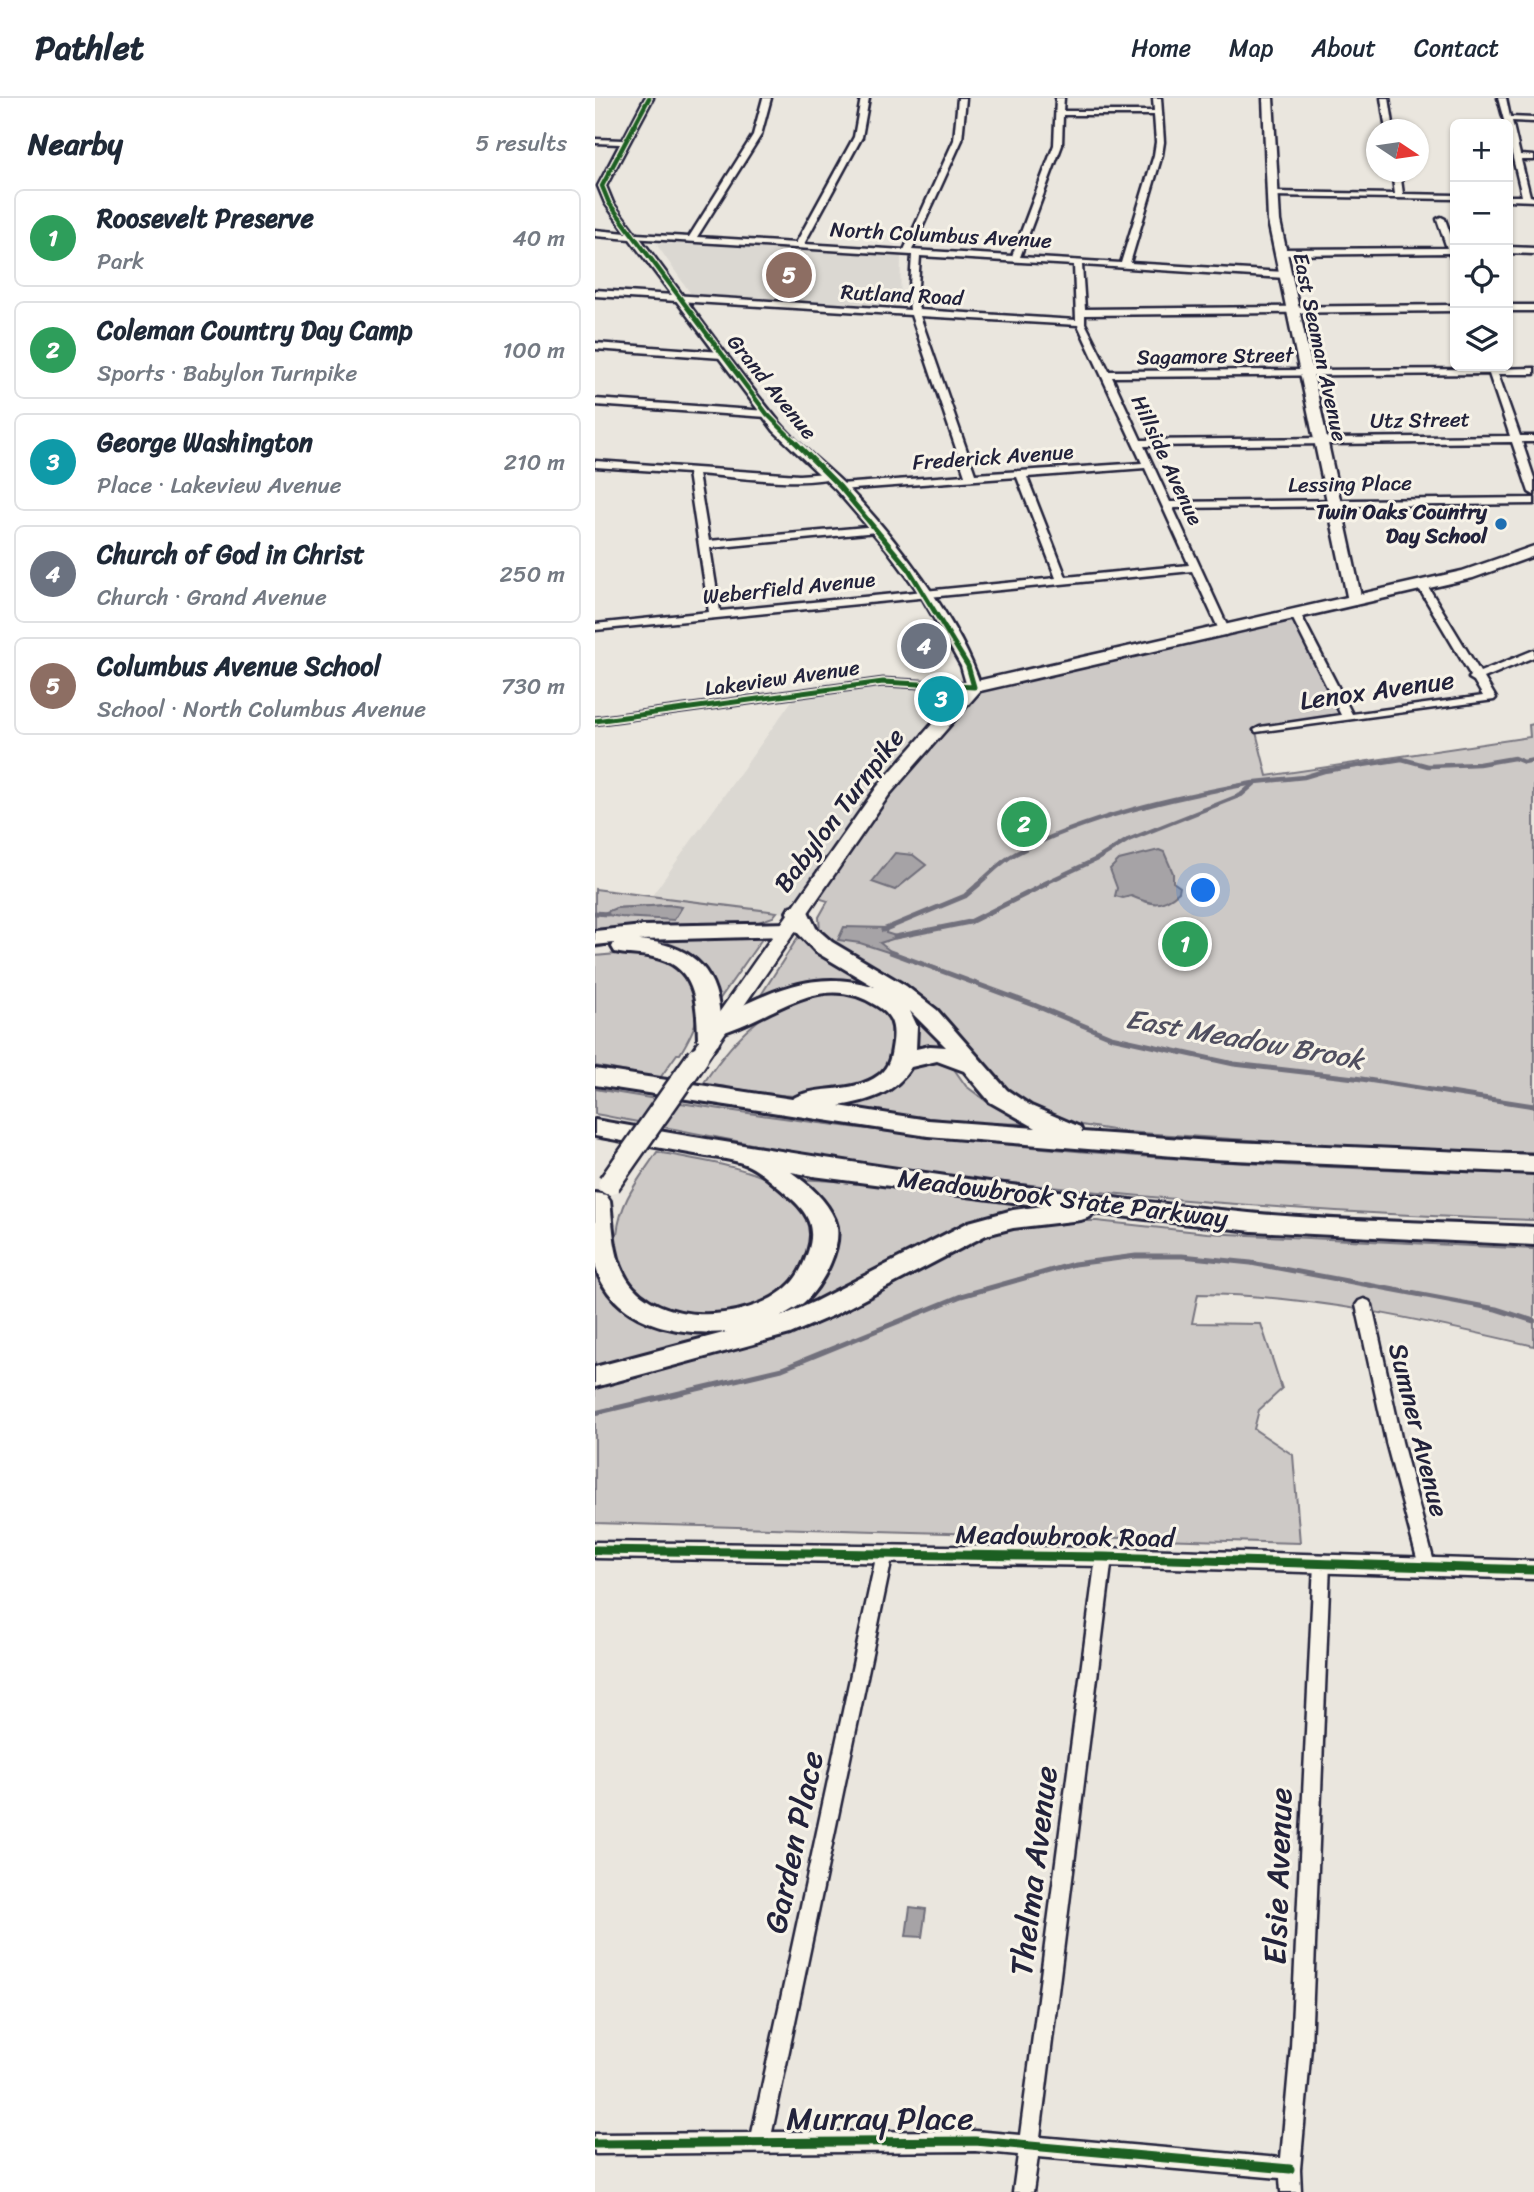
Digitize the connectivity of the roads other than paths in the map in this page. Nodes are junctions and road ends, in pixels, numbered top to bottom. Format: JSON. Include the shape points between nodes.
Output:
{"nodes":[{"id":1,"x":649,"y":98,"type":"edge"},
{"id":2,"x":768,"y":98,"type":"edge"},
{"id":3,"x":865,"y":98,"type":"edge"},
{"id":4,"x":962,"y":98,"type":"edge"},
{"id":5,"x":1060,"y":98,"type":"edge"},
{"id":6,"x":1157,"y":98,"type":"edge"},
{"id":7,"x":1268,"y":98,"type":"edge"},
{"id":8,"x":1385,"y":98,"type":"edge"},
{"id":9,"x":1502,"y":98,"type":"edge"},
{"id":10,"x":1059,"y":113,"type":"junction"},
{"id":11,"x":1159,"y":113,"type":"junction"},
{"id":12,"x":1388,"y":119,"type":"edge"},
{"id":13,"x":1507,"y":119,"type":"edge"},
{"id":14,"x":1513,"y":119,"type":"edge"},
{"id":15,"x":1534,"y":120,"type":"edge"},
{"id":16,"x":595,"y":141,"type":"edge"},
{"id":17,"x":626,"y":142,"type":"junction"},
{"id":18,"x":1513,"y":142,"type":"edge"},
{"id":19,"x":1517,"y":157,"type":"junction"},
{"id":20,"x":1534,"y":158,"type":"edge"},
{"id":21,"x":1397,"y":182,"type":"edge"},
{"id":22,"x":599,"y":186,"type":"edge"},
{"id":23,"x":1272,"y":194,"type":"junction"},
{"id":24,"x":1399,"y":196,"type":"junction"},
{"id":25,"x":1450,"y":197,"type":"edge"},
{"id":26,"x":1530,"y":199,"type":"edge"},
{"id":27,"x":1441,"y":219,"type":"dead end"},
{"id":28,"x":595,"y":233,"type":"edge"},
{"id":29,"x":633,"y":236,"type":"junction"},
{"id":30,"x":692,"y":239,"type":"junction"},
{"id":31,"x":1451,"y":245,"type":"edge"},
{"id":32,"x":799,"y":246,"type":"junction"},
{"id":33,"x":1513,"y":250,"type":"edge"},
{"id":34,"x":1534,"y":251,"type":"edge"},
{"id":35,"x":911,"y":252,"type":"junction"},
{"id":36,"x":1281,"y":252,"type":"junction"},
{"id":37,"x":1450,"y":254,"type":"edge"},
{"id":38,"x":1016,"y":258,"type":"junction"},
{"id":39,"x":1078,"y":262,"type":"junction"},
{"id":40,"x":1125,"y":265,"type":"junction"},
{"id":41,"x":1285,"y":275,"type":"junction"},
{"id":42,"x":595,"y":293,"type":"edge"},
{"id":43,"x":680,"y":299,"type":"junction"},
{"id":44,"x":1450,"y":308,"type":"edge"},
{"id":45,"x":1513,"y":308,"type":"edge"},
{"id":46,"x":1534,"y":308,"type":"edge"},
{"id":47,"x":1293,"y":310,"type":"junction"},
{"id":48,"x":1079,"y":312,"type":"junction"},
{"id":49,"x":915,"y":313,"type":"junction"},
{"id":50,"x":1081,"y":323,"type":"junction"},
{"id":51,"x":595,"y":346,"type":"edge"},
{"id":52,"x":722,"y":355,"type":"junction"},
{"id":53,"x":1450,"y":369,"type":"edge"},
{"id":54,"x":1513,"y":370,"type":"edge"},
{"id":55,"x":1493,"y":371,"type":"edge"},
{"id":56,"x":1534,"y":371,"type":"edge"},
{"id":57,"x":1306,"y":372,"type":"junction"},
{"id":58,"x":1107,"y":374,"type":"junction"},
{"id":59,"x":595,"y":402,"type":"edge"},
{"id":60,"x":767,"y":415,"type":"junction"},
{"id":61,"x":1518,"y":439,"type":"junction"},
{"id":62,"x":1534,"y":439,"type":"edge"},
{"id":63,"x":1321,"y":441,"type":"junction"},
{"id":64,"x":1138,"y":443,"type":"junction"},
{"id":65,"x":595,"y":464,"type":"edge"},
{"id":66,"x":1149,"y":465,"type":"junction"},
{"id":67,"x":694,"y":471,"type":"junction"},
{"id":68,"x":1021,"y":474,"type":"junction"},
{"id":69,"x":828,"y":476,"type":"junction"},
{"id":70,"x":971,"y":478,"type":"junction"},
{"id":71,"x":840,"y":487,"type":"junction"},
{"id":72,"x":1534,"y":492,"type":"edge"},
{"id":73,"x":1534,"y":501,"type":"edge"},
{"id":74,"x":1334,"y":503,"type":"junction"},
{"id":75,"x":1167,"y":505,"type":"junction"},
{"id":76,"x":877,"y":529,"type":"junction"},
{"id":77,"x":704,"y":545,"type":"junction"},
{"id":78,"x":1534,"y":551,"type":"edge"},
{"id":79,"x":1196,"y":567,"type":"junction"},
{"id":80,"x":1062,"y":581,"type":"junction"},
{"id":81,"x":1422,"y":586,"type":"junction"},
{"id":82,"x":926,"y":594,"type":"junction"},
{"id":83,"x":1355,"y":601,"type":"junction"},
{"id":84,"x":715,"y":615,"type":"junction"},
{"id":85,"x":1296,"y":615,"type":"junction"},
{"id":86,"x":595,"y":627,"type":"edge"},
{"id":87,"x":1225,"y":632,"type":"junction"},
{"id":88,"x":1534,"y":653,"type":"edge"},
{"id":89,"x":1475,"y":678,"type":"junction"},
{"id":90,"x":974,"y":687,"type":"junction"},
{"id":91,"x":1348,"y":717,"type":"junction"},
{"id":92,"x":595,"y":721,"type":"edge"},
{"id":93,"x":1260,"y":730,"type":"dead end"},
{"id":94,"x":792,"y":921,"type":"junction"},
{"id":95,"x":595,"y":938,"type":"edge"},
{"id":96,"x":595,"y":951,"type":"edge"},
{"id":97,"x":710,"y":1040,"type":"junction"},
{"id":98,"x":904,"y":1061,"type":"junction"},
{"id":99,"x":969,"y":1065,"type":"junction"},
{"id":100,"x":595,"y":1077,"type":"edge"},
{"id":101,"x":776,"y":1106,"type":"junction"},
{"id":102,"x":595,"y":1128,"type":"edge"},
{"id":103,"x":1084,"y":1140,"type":"junction"},
{"id":104,"x":751,"y":1157,"type":"junction"},
{"id":105,"x":1534,"y":1164,"type":"edge"},
{"id":106,"x":600,"y":1196,"type":"edge"},
{"id":107,"x":1108,"y":1206,"type":"junction"},
{"id":108,"x":1534,"y":1236,"type":"edge"},
{"id":109,"x":1364,"y":1304,"type":"dead end"},
{"id":110,"x":595,"y":1377,"type":"edge"},
{"id":111,"x":595,"y":1551,"type":"edge"},
{"id":112,"x":885,"y":1553,"type":"junction"},
{"id":113,"x":1104,"y":1557,"type":"junction"},
{"id":114,"x":1322,"y":1563,"type":"junction"},
{"id":115,"x":1427,"y":1566,"type":"junction"},
{"id":116,"x":1534,"y":1570,"type":"edge"},
{"id":117,"x":760,"y":2143,"type":"junction"},
{"id":118,"x":595,"y":2144,"type":"edge"},
{"id":119,"x":1029,"y":2147,"type":"junction"},
{"id":120,"x":1290,"y":2169,"type":"junction"},
{"id":121,"x":1023,"y":2192,"type":"edge"},
{"id":122,"x":1291,"y":2192,"type":"edge"}],
"edges":[{"from":1,"to":17,"type":"street","name":"Grand Avenue"},
{"from":2,"to":30,"type":"street","via":[[757,135]]},
{"from":3,"to":32,"type":"street","via":[[858,136]]},
{"from":4,"to":35,"type":"street","via":[[958,140]]},
{"from":5,"to":10,"type":"street"},
{"from":6,"to":11,"type":"street"},
{"from":7,"to":23,"type":"main road","name":"East Seaman Avenue"},
{"from":8,"to":12,"type":"street"},
{"from":9,"to":13,"type":"street"},
{"from":10,"to":11,"type":"street"},
{"from":10,"to":38,"type":"street","via":[[1058,145]]},
{"from":11,"to":40,"type":"street","via":[[1158,156]]},
{"from":14,"to":15,"type":"street"},
{"from":16,"to":17,"type":"street"},
{"from":17,"to":22,"type":"street","name":"Grand Avenue"},
{"from":18,"to":19,"type":"street"},
{"from":19,"to":20,"type":"street"},
{"from":19,"to":26,"type":"street"},
{"from":21,"to":24,"type":"street"},
{"from":22,"to":29,"type":"street","name":"Grand Avenue"},
{"from":23,"to":24,"type":"street"},
{"from":23,"to":36,"type":"main road","name":"East Seaman Avenue"},
{"from":24,"to":25,"type":"street"},
{"from":27,"to":31,"type":"street"},
{"from":28,"to":29,"type":"street","name":"North Columbus Avenue"},
{"from":29,"to":30,"type":"street","name":"North Columbus Avenue"},
{"from":29,"to":43,"type":"street","name":"Grand Avenue"},
{"from":30,"to":32,"type":"street","name":"North Columbus Avenue"},
{"from":32,"to":35,"type":"street","name":"North Columbus Avenue"},
{"from":33,"to":34,"type":"street"},
{"from":35,"to":38,"type":"street","name":"North Columbus Avenue"},
{"from":35,"to":49,"type":"street"},
{"from":36,"to":37,"type":"street"},
{"from":36,"to":41,"type":"main road","name":"East Seaman Avenue"},
{"from":38,"to":39,"type":"street","name":"North Columbus Avenue"},
{"from":39,"to":40,"type":"street","name":"North Columbus Avenue"},
{"from":39,"to":48,"type":"street","name":"Hillside Avenue"},
{"from":40,"to":41,"type":"street","name":"North Columbus Avenue"},
{"from":41,"to":47,"type":"main road","name":"East Seaman Avenue"},
{"from":42,"to":43,"type":"street","name":"Rutland Road"},
{"from":43,"to":49,"type":"street","name":"Rutland Road"},
{"from":43,"to":52,"type":"street","name":"Grand Avenue"},
{"from":44,"to":47,"type":"street"},
{"from":45,"to":46,"type":"street"},
{"from":47,"to":48,"type":"street"},
{"from":47,"to":57,"type":"main road","name":"East Seaman Avenue"},
{"from":48,"to":50,"type":"street","name":"Hillside Avenue"},
{"from":49,"to":50,"type":"street","name":"Rutland Road"},
{"from":49,"to":70,"type":"street"},
{"from":50,"to":58,"type":"street","name":"Hillside Avenue"},
{"from":51,"to":52,"type":"street"},
{"from":52,"to":60,"type":"street","name":"Grand Avenue"},
{"from":53,"to":57,"type":"street","name":"Sagamore Street"},
{"from":54,"to":56,"type":"street","name":"Sagamore Street"},
{"from":55,"to":61,"type":"street"},
{"from":57,"to":58,"type":"street","name":"Sagamore Street"},
{"from":57,"to":63,"type":"main road","name":"East Seaman Avenue"},
{"from":58,"to":64,"type":"street","name":"Hillside Avenue"},
{"from":59,"to":60,"type":"street"},
{"from":60,"to":69,"type":"street","name":"Grand Avenue"},
{"from":61,"to":62,"type":"street","name":"Utz Street"},
{"from":61,"to":63,"type":"street","name":"Utz Street"},
{"from":61,"to":72,"type":"street"},
{"from":63,"to":64,"type":"street","name":"Utz Street"},
{"from":63,"to":74,"type":"main road","name":"East Seaman Avenue"},
{"from":64,"to":66,"type":"street","name":"Hillside Avenue"},
{"from":65,"to":67,"type":"street"},
{"from":66,"to":68,"type":"street","name":"Frederick Avenue"},
{"from":66,"to":75,"type":"street","name":"Hillside Avenue"},
{"from":67,"to":69,"type":"street"},
{"from":67,"to":77,"type":"street"},
{"from":68,"to":70,"type":"street","name":"Frederick Avenue"},
{"from":68,"to":80,"type":"street"},
{"from":69,"to":71,"type":"street","name":"Grand Avenue"},
{"from":70,"to":71,"type":"street","name":"Frederick Avenue"},
{"from":71,"to":76,"type":"street","name":"Grand Avenue"},
{"from":73,"to":74,"type":"street","name":"Lessing Place"},
{"from":74,"to":75,"type":"street","name":"Lessing Place"},
{"from":74,"to":83,"type":"main road","name":"East Seaman Avenue"},
{"from":75,"to":79,"type":"street","name":"Hillside Avenue"},
{"from":76,"to":77,"type":"street"},
{"from":76,"to":82,"type":"street","name":"Grand Avenue"},
{"from":77,"to":84,"type":"street"},
{"from":78,"to":81,"type":"main road","via":[[1492,568]]},
{"from":79,"to":80,"type":"street","name":"Weberfield Avenue"},
{"from":79,"to":87,"type":"street","name":"Hillside Avenue"},
{"from":80,"to":82,"type":"street","name":"Weberfield Avenue"},
{"from":81,"to":83,"type":"main road"},
{"from":81,"to":89,"type":"street"},
{"from":82,"to":84,"type":"street","name":"Weberfield Avenue"},
{"from":82,"to":90,"type":"street","name":"Grand Avenue","via":[[968,666]]},
{"from":83,"to":85,"type":"main road"},
{"from":84,"to":86,"type":"street","name":"Weberfield Avenue"},
{"from":85,"to":87,"type":"main road"},
{"from":85,"to":91,"type":"street"},
{"from":87,"to":90,"type":"main road"},
{"from":88,"to":89,"type":"street"},
{"from":89,"to":91,"type":"street","name":"Lenox Avenue","via":[[1490,698]]},
{"from":90,"to":92,"type":"street","name":"Lakeview Avenue","via":[[883,682]]},
{"from":90,"to":94,"type":"main road","name":"Babylon Turnpike","via":[[883,791]]},
{"from":91,"to":93,"type":"street","name":"Lenox Avenue"},
{"from":94,"to":95,"type":"highway"},
{"from":94,"to":97,"type":"main road","name":"Babylon Turnpike"},
{"from":94,"to":99,"type":"highway","via":[[822,946],[929,1013]]},
{"from":96,"to":97,"type":"highway","via":[[654,949],[681,959],[703,983]]},
{"from":97,"to":98,"type":"highway","via":[[794,992],[834,986],[863,991],[896,1011],[905,1025]]},
{"from":97,"to":106,"type":"main road","name":"Babylon Turnpike","bridge":true},
{"from":98,"to":99,"type":"highway","via":[[933,1052]]},
{"from":98,"to":101,"type":"highway","via":[[888,1080],[852,1096]]},
{"from":99,"to":103,"type":"highway","via":[[1007,1103]]},
{"from":100,"to":101,"type":"highway","name":"Meadowbrook State Parkway"},
{"from":101,"to":103,"type":"highway","name":"Meadowbrook State Parkway","via":[[928,1128]]},
{"from":102,"to":104,"type":"highway","name":"Meadowbrook State Parkway"},
{"from":103,"to":105,"type":"highway","name":"Meadowbrook State Parkway"},
{"from":104,"to":106,"type":"highway","via":[[808,1199],[823,1220],[825,1232],[822,1257],[807,1283],[782,1303],[734,1322],[679,1323],[629,1299],[607,1264]]},
{"from":104,"to":107,"type":"highway","name":"Meadowbrook State Parkway"},
{"from":107,"to":108,"type":"highway","name":"Meadowbrook State Parkway","via":[[1252,1222]]},
{"from":107,"to":110,"type":"highway","via":[[978,1228],[781,1327]]},
{"from":109,"to":115,"type":"street","name":"Sumner Avenue"},
{"from":111,"to":112,"type":"street","name":"Meadowbrook Road"},
{"from":112,"to":113,"type":"street","name":"Meadowbrook Road"},
{"from":112,"to":117,"type":"street","name":"Garden Place"},
{"from":113,"to":114,"type":"street","name":"Meadowbrook Road"},
{"from":113,"to":119,"type":"street","name":"Thelma Avenue"},
{"from":114,"to":115,"type":"street","name":"Meadowbrook Road"},
{"from":114,"to":120,"type":"street","name":"Elsie Avenue","via":[[1301,2047]]},
{"from":115,"to":116,"type":"street","name":"Meadowbrook Road"},
{"from":117,"to":118,"type":"street","name":"Murray Place"},
{"from":117,"to":119,"type":"street","name":"Murray Place","via":[[975,2141]]},
{"from":119,"to":120,"type":"street","name":"Murray Place"},
{"from":119,"to":121,"type":"street","name":"Thelma Avenue"},
{"from":120,"to":122,"type":"street","name":"Elsie Avenue"}]}
